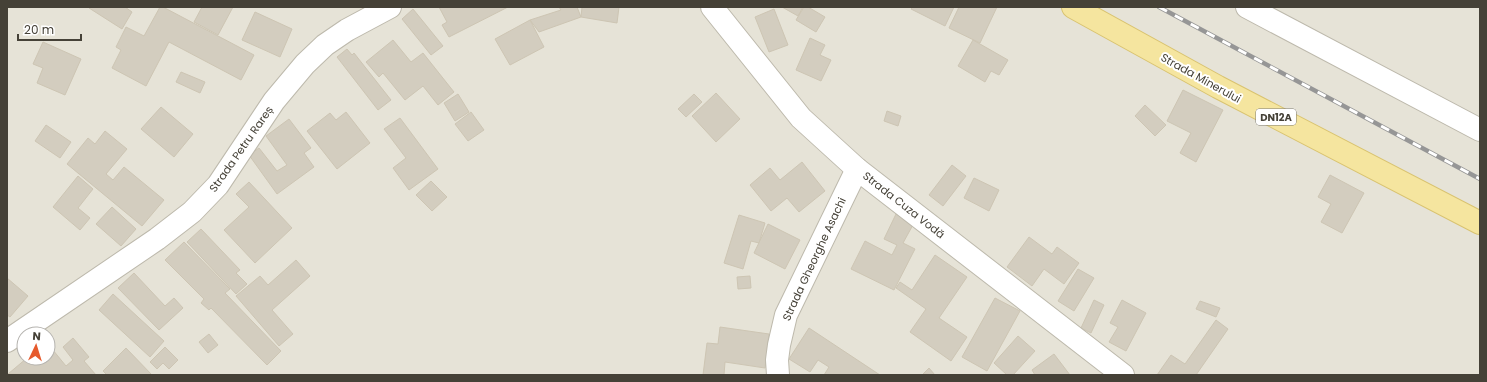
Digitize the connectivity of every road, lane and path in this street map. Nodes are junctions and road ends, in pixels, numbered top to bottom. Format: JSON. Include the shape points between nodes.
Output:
{"nodes":[{"id":1,"x":390,"y":7,"type":"edge"},
{"id":2,"x":712,"y":7,"type":"edge"},
{"id":3,"x":1073,"y":7,"type":"edge"},
{"id":4,"x":1248,"y":7,"type":"edge"},
{"id":5,"x":1480,"y":130,"type":"edge"},
{"id":6,"x":857,"y":169,"type":"junction"},
{"id":7,"x":1480,"y":223,"type":"edge"},
{"id":8,"x":7,"y":341,"type":"edge"},
{"id":9,"x":778,"y":375,"type":"edge"},
{"id":10,"x":1123,"y":375,"type":"edge"}],
"edges":[{"from":1,"to":8,"type":"street","name":"Strada Petru Rareș","via":[[347,30],[325,45],[305,64],[274,101],[218,185],[192,212],[157,239]]},
{"from":2,"to":6,"type":"street","name":"Strada Cuza Vodă","via":[[801,118]]},
{"from":3,"to":7,"type":"main road","name":"Strada Minerului","number":"DN12A","via":[[1218,87]]},
{"from":4,"to":5,"type":"street"},
{"from":6,"to":9,"type":"street","name":"Strada Gheorghe Asachi","via":[[786,315],[777,360]]},
{"from":6,"to":10,"type":"street","name":"Strada Cuza Vodă"}]}
